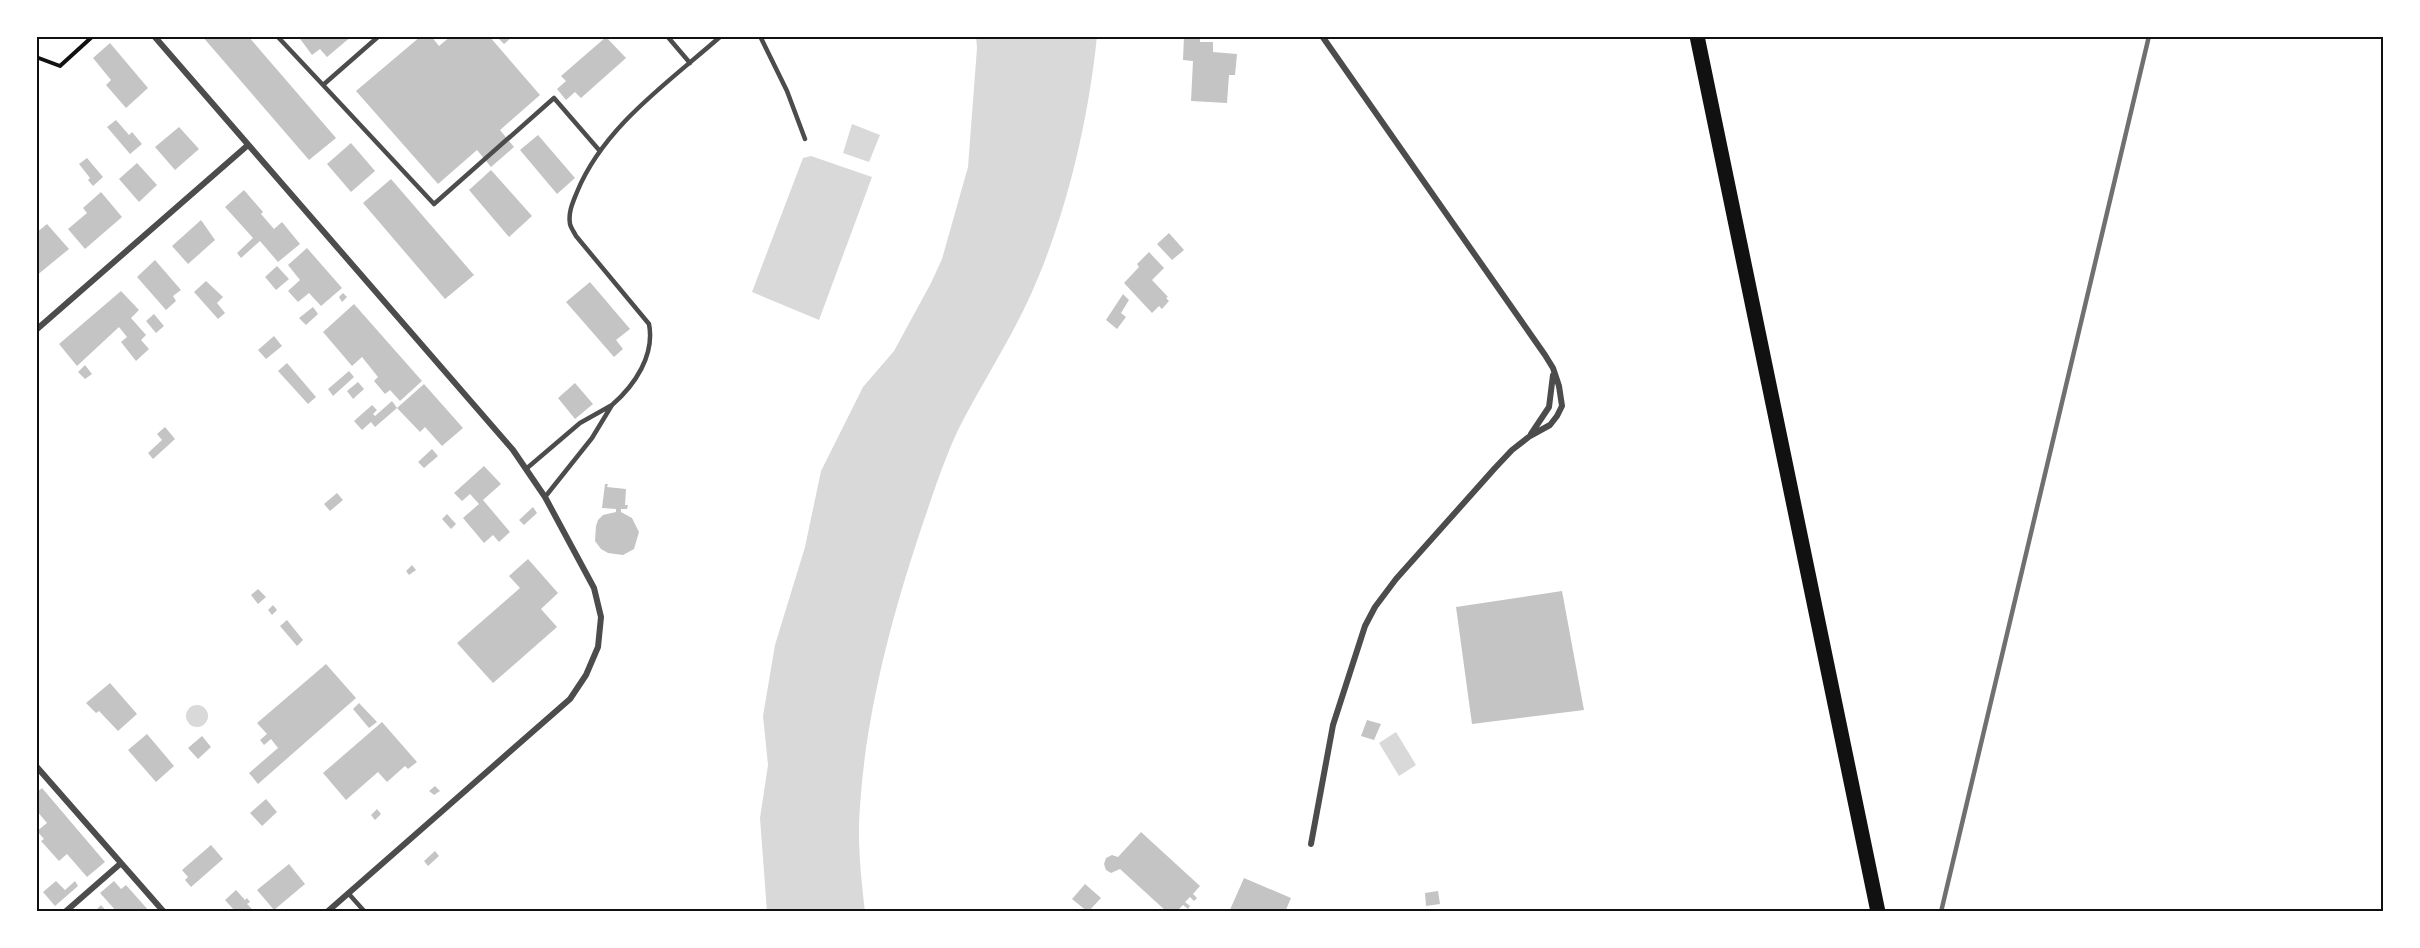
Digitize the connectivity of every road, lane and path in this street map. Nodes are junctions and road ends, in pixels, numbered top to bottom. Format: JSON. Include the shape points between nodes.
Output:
{"nodes":[{"id":1,"x":93,"y":36,"type":"edge"},
{"id":2,"x":154,"y":36,"type":"edge"},
{"id":3,"x":277,"y":36,"type":"edge"},
{"id":4,"x":379,"y":36,"type":"edge"},
{"id":5,"x":667,"y":36,"type":"edge"},
{"id":6,"x":720,"y":36,"type":"edge"},
{"id":7,"x":760,"y":36,"type":"edge"},
{"id":8,"x":1322,"y":36,"type":"edge"},
{"id":9,"x":1697,"y":36,"type":"edge"},
{"id":10,"x":36,"y":57,"type":"edge"},
{"id":11,"x":690,"y":63,"type":"junction"},
{"id":12,"x":323,"y":86,"type":"junction"},
{"id":13,"x":805,"y":139,"type":"dead end"},
{"id":14,"x":248,"y":145,"type":"junction"},
{"id":15,"x":599,"y":150,"type":"junction"},
{"id":16,"x":36,"y":330,"type":"edge"},
{"id":17,"x":1553,"y":368,"type":"junction"},
{"id":18,"x":612,"y":405,"type":"junction"},
{"id":19,"x":1530,"y":436,"type":"junction"},
{"id":20,"x":526,"y":469,"type":"junction"},
{"id":21,"x":545,"y":497,"type":"junction"},
{"id":22,"x":36,"y":766,"type":"edge"},
{"id":23,"x":1311,"y":844,"type":"dead end"},
{"id":24,"x":120,"y":864,"type":"junction"},
{"id":25,"x":348,"y":893,"type":"junction"},
{"id":26,"x":65,"y":912,"type":"edge"},
{"id":27,"x":164,"y":912,"type":"edge"},
{"id":28,"x":327,"y":912,"type":"edge"},
{"id":29,"x":365,"y":912,"type":"edge"},
{"id":30,"x":1878,"y":912,"type":"edge"}],
"edges":[{"from":1,"to":10,"type":"path","via":[[60,66]]},
{"from":2,"to":14,"type":"street"},
{"from":3,"to":12,"type":"lane"},
{"from":4,"to":12,"type":"lane"},
{"from":5,"to":11,"type":"lane"},
{"from":6,"to":11,"type":"lane"},
{"from":7,"to":13,"type":"lane"},
{"from":8,"to":17,"type":"street"},
{"from":9,"to":30,"type":"main road"},
{"from":11,"to":15,"type":"lane"},
{"from":12,"to":15,"type":"lane","via":[[434,204],[554,99]]},
{"from":14,"to":16,"type":"street"},
{"from":14,"to":20,"type":"street"},
{"from":15,"to":18,"type":"lane","via":[[571,207],[570,224],[650,324],[652,337],[647,357],[626,391]]},
{"from":17,"to":19,"type":"street","via":[[1549,407]]},
{"from":17,"to":19,"type":"street","via":[[1562,406],[1550,425]]},
{"from":18,"to":20,"type":"lane","via":[[580,423]]},
{"from":18,"to":21,"type":"lane","via":[[592,438]]},
{"from":19,"to":23,"type":"street","via":[[1494,468],[1375,607],[1347,675],[1333,725]]},
{"from":20,"to":21,"type":"street"},
{"from":21,"to":25,"type":"street","via":[[594,588],[601,617],[598,647],[586,675],[570,699]]},
{"from":22,"to":24,"type":"street"},
{"from":24,"to":26,"type":"street"},
{"from":24,"to":27,"type":"street"},
{"from":25,"to":28,"type":"street"},
{"from":25,"to":29,"type":"lane"}]}
